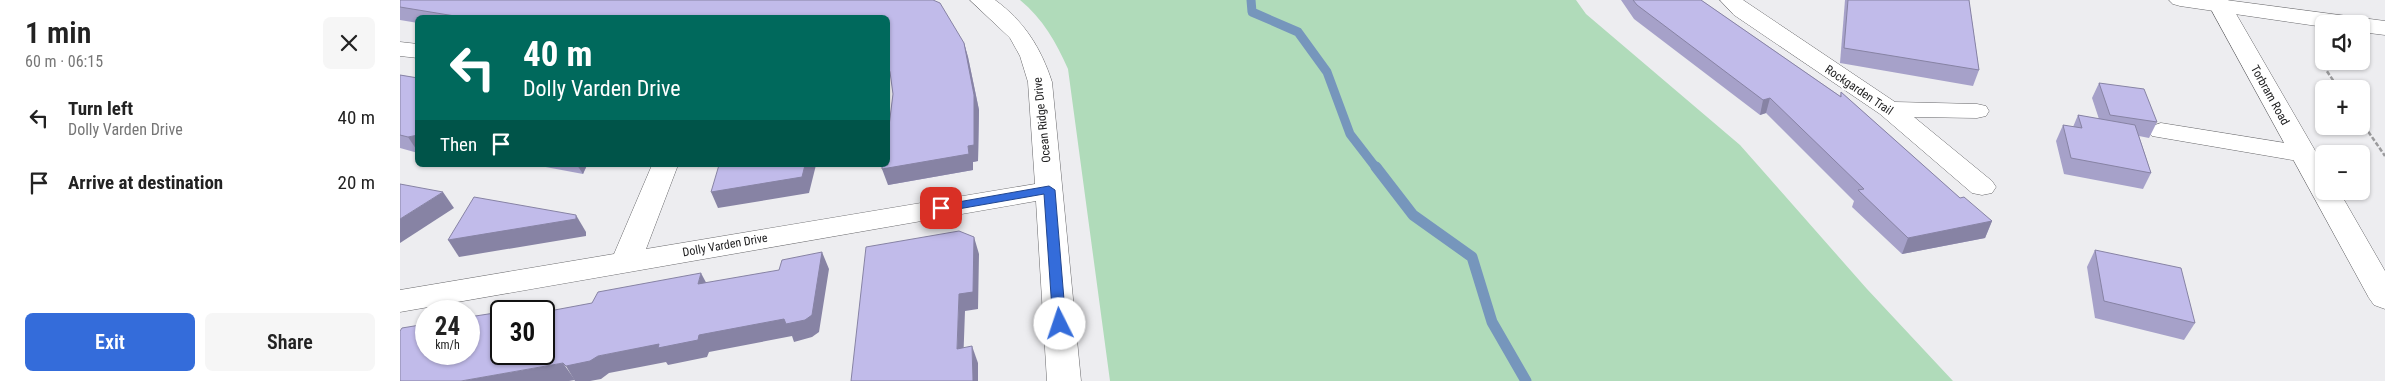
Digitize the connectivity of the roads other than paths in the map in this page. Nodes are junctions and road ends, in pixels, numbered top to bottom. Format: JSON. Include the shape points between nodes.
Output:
{"nodes":[{"id":1,"x":981,"y":0,"type":"edge"},
{"id":2,"x":1731,"y":0,"type":"edge"},
{"id":3,"x":2180,"y":0,"type":"edge"},
{"id":4,"x":2218,"y":3,"type":"edge"},
{"id":5,"x":2315,"y":18,"type":"edge"},
{"id":6,"x":2370,"y":26,"type":"edge"},
{"id":7,"x":2385,"y":28,"type":"edge"},
{"id":8,"x":400,"y":49,"type":"edge"},
{"id":9,"x":415,"y":52,"type":"edge"},
{"id":10,"x":1889,"y":109,"type":"junction"},
{"id":11,"x":1977,"y":111,"type":"dead end"},
{"id":12,"x":2161,"y":131,"type":"dead end"},
{"id":13,"x":2304,"y":154,"type":"junction"},
{"id":14,"x":664,"y":167,"type":"edge"},
{"id":15,"x":2315,"y":174,"type":"edge"},
{"id":16,"x":1982,"y":187,"type":"dead end"},
{"id":17,"x":1049,"y":190,"type":"junction"},
{"id":18,"x":2329,"y":200,"type":"edge"},
{"id":19,"x":626,"y":262,"type":"junction"},
{"id":20,"x":2385,"y":298,"type":"edge"},
{"id":21,"x":400,"y":301,"type":"edge"},
{"id":22,"x":1064,"y":381,"type":"edge"}],
"edges":[{"from":1,"to":17,"type":"street","name":"Ocean Ridge Drive","via":[[1019,32],[1035,64],[1040,82]]},
{"from":2,"to":10,"type":"street","name":"Rockgarden Trail"},
{"from":3,"to":4,"type":"street"},
{"from":4,"to":5,"type":"street"},
{"from":4,"to":13,"type":"street","name":"Torbram Road"},
{"from":6,"to":7,"type":"street"},
{"from":8,"to":9,"type":"street"},
{"from":10,"to":11,"type":"street"},
{"from":10,"to":16,"type":"street","name":"Rockgarden Trail"},
{"from":12,"to":13,"type":"street"},
{"from":13,"to":15,"type":"street","name":"Torbram Road"},
{"from":14,"to":19,"type":"street"},
{"from":17,"to":19,"type":"street","name":"Dolly Varden Drive"},
{"from":17,"to":22,"type":"street","name":"Ocean Ridge Drive"},
{"from":18,"to":20,"type":"street","name":"Torbram Road"},
{"from":19,"to":21,"type":"street","name":"Dolly Varden Drive"}]}
